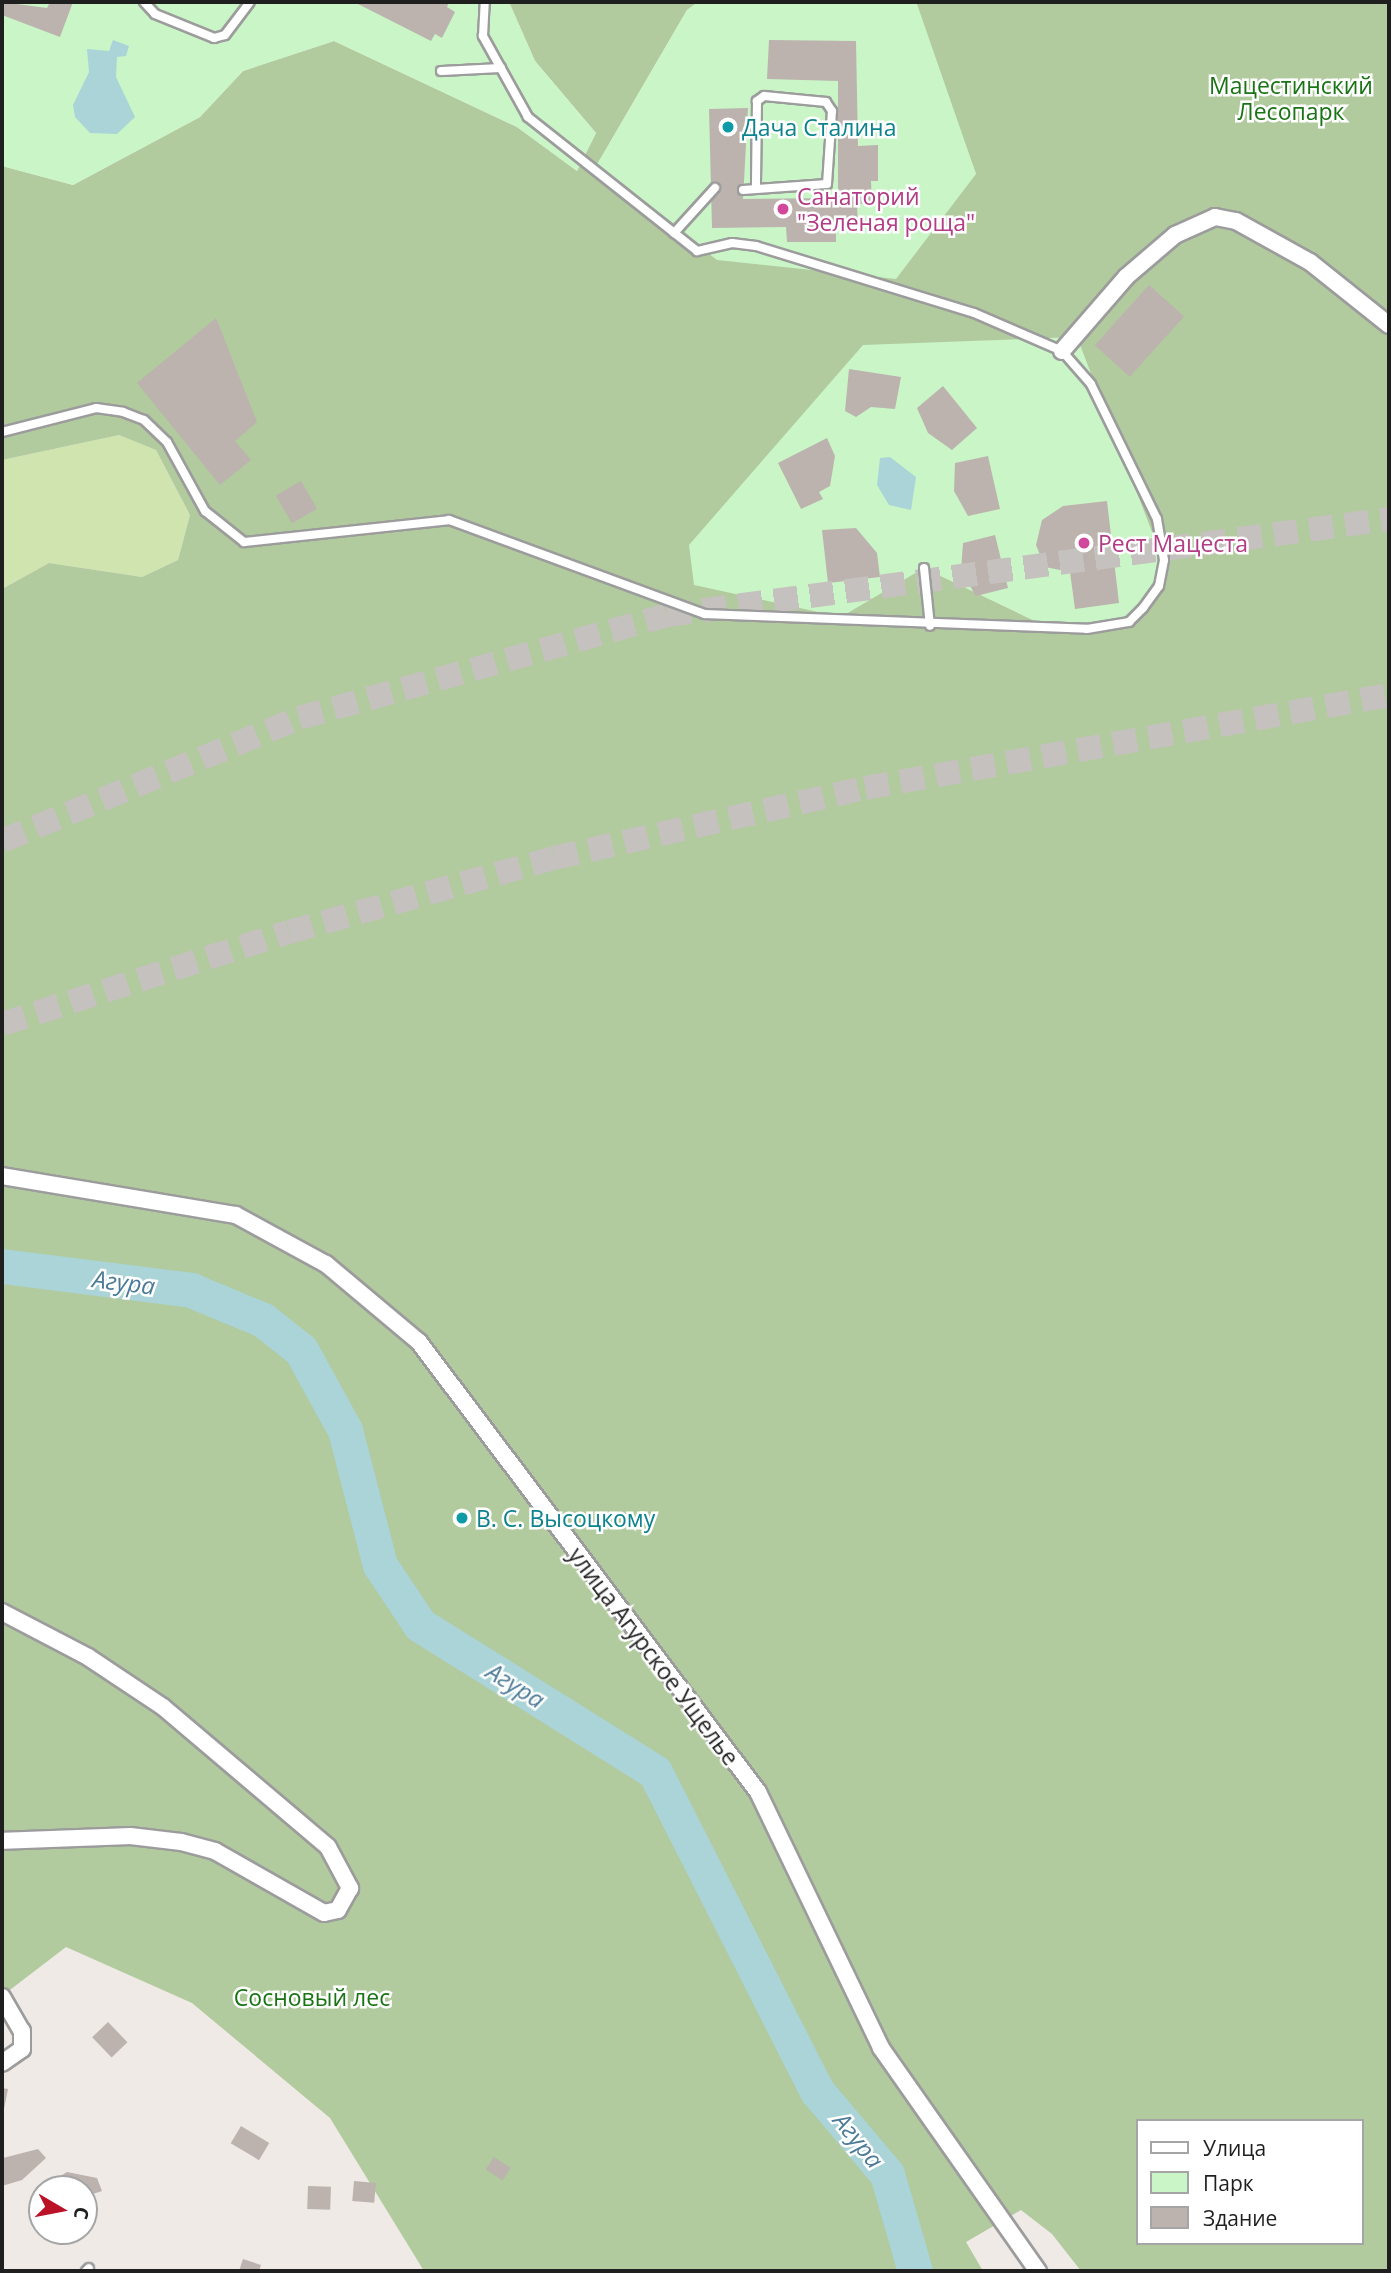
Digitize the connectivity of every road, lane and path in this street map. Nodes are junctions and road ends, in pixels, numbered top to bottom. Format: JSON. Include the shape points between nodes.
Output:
{"nodes":[{"id":1,"x":145,"y":2,"type":"edge"},
{"id":2,"x":250,"y":2,"type":"edge"},
{"id":3,"x":485,"y":2,"type":"edge"},
{"id":4,"x":500,"y":68,"type":"junction"},
{"id":5,"x":440,"y":71,"type":"dead end"},
{"id":6,"x":715,"y":188,"type":"dead end"},
{"id":7,"x":756,"y":188,"type":"junction"},
{"id":8,"x":743,"y":190,"type":"dead end"},
{"id":9,"x":674,"y":233,"type":"junction"},
{"id":10,"x":1389,"y":325,"type":"edge"},
{"id":11,"x":1062,"y":351,"type":"junction"},
{"id":12,"x":2,"y":432,"type":"edge"},
{"id":13,"x":924,"y":568,"type":"dead end"},
{"id":14,"x":930,"y":626,"type":"junction"},
{"id":15,"x":2,"y":1176,"type":"edge"},
{"id":16,"x":2,"y":1612,"type":"edge"},
{"id":17,"x":2,"y":1841,"type":"edge"},
{"id":18,"x":2,"y":1997,"type":"edge"},
{"id":19,"x":2,"y":2063,"type":"edge"},
{"id":20,"x":1038,"y":2271,"type":"edge"}],
"edges":[{"from":1,"to":2,"type":"lane","via":[[155,14],[214,38],[225,35]]},
{"from":3,"to":4,"type":"lane","via":[[483,36]]},
{"from":4,"to":5,"type":"lane"},
{"from":4,"to":9,"type":"lane","via":[[528,117]]},
{"from":6,"to":9,"type":"lane"},
{"from":7,"to":7,"type":"lane","via":[[827,184],[832,111],[826,102],[764,96],[757,102]]},
{"from":7,"to":8,"type":"lane"},
{"from":9,"to":11,"type":"lane","via":[[697,251],[732,243],[756,246],[974,313]]},
{"from":10,"to":11,"type":"street","via":[[1310,262],[1236,221],[1215,217],[1175,235],[1126,277]]},
{"from":11,"to":14,"type":"lane","via":[[1091,384],[1157,519],[1164,560],[1158,586],[1129,622],[1087,629]]},
{"from":12,"to":14,"type":"lane","via":[[96,408],[144,420],[167,442],[205,511],[244,542],[449,520],[704,614]]},
{"from":13,"to":14,"type":"lane"},
{"from":15,"to":20,"type":"street","name":"улица Агурское Ущелье","via":[[236,1215],[327,1264],[419,1342],[758,1792],[881,2048]]},
{"from":16,"to":17,"type":"street","via":[[88,1657],[163,1707],[328,1847],[350,1888],[338,1910],[324,1913],[215,1851],[181,1842],[130,1836]]},
{"from":18,"to":19,"type":"street","via":[[22,2031],[22,2049]]}]}
